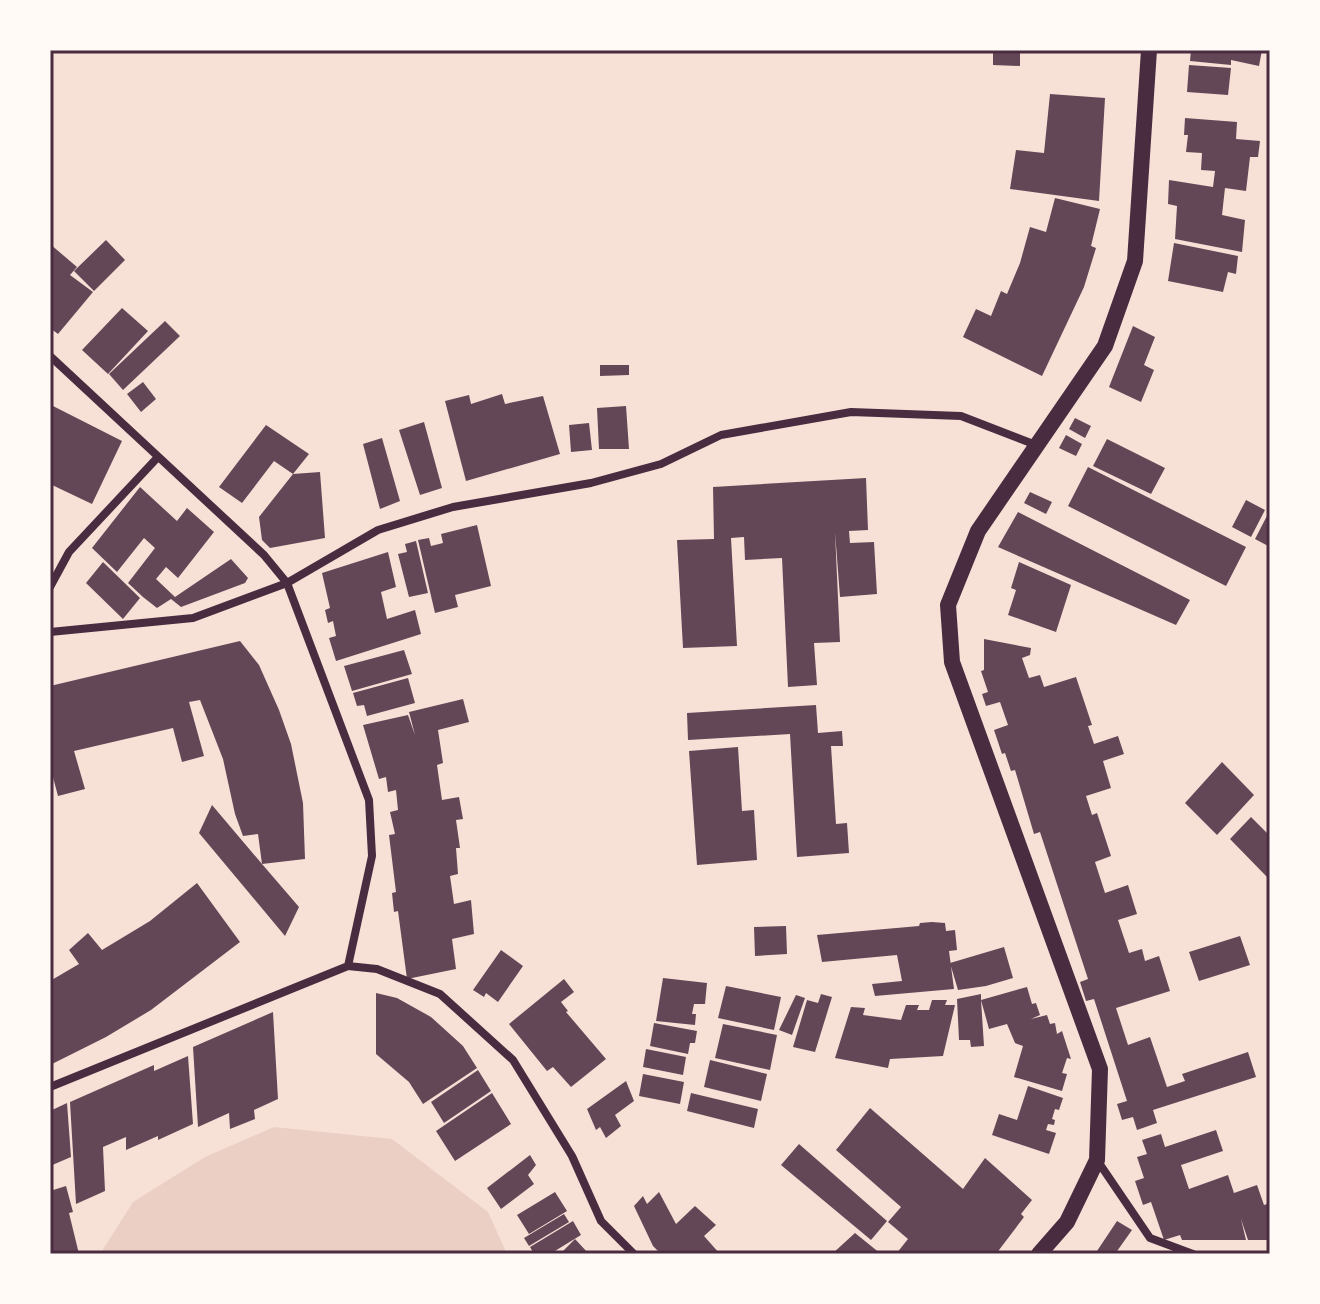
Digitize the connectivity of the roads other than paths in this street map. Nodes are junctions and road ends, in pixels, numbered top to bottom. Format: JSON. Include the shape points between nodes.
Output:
{"nodes":[{"id":1,"x":1149,"y":50,"type":"edge"},
{"id":2,"x":50,"y":356,"type":"edge"},
{"id":3,"x":1036,"y":445,"type":"junction"},
{"id":4,"x":158,"y":457,"type":"junction"},
{"id":5,"x":287,"y":583,"type":"junction"},
{"id":6,"x":50,"y":587,"type":"edge"},
{"id":7,"x":50,"y":632,"type":"edge"},
{"id":8,"x":348,"y":966,"type":"junction"},
{"id":9,"x":50,"y":1087,"type":"edge"},
{"id":10,"x":1097,"y":1160,"type":"junction"},
{"id":11,"x":634,"y":1254,"type":"edge"},
{"id":12,"x":1039,"y":1254,"type":"edge"},
{"id":13,"x":1193,"y":1254,"type":"edge"}],
"edges":[{"from":1,"to":3,"type":"main road","via":[[1135,261],[1105,346]]},
{"from":2,"to":4,"type":"street"},
{"from":3,"to":5,"type":"street","via":[[961,416],[867,412],[721,435],[661,464],[591,483],[453,507],[378,530]]},
{"from":3,"to":10,"type":"main road","via":[[978,531],[948,605],[952,662],[1100,1069]]},
{"from":4,"to":5,"type":"street"},
{"from":4,"to":6,"type":"street","via":[[69,552]]},
{"from":5,"to":7,"type":"street","via":[[193,618]]},
{"from":5,"to":8,"type":"street","via":[[369,800],[372,856]]},
{"from":8,"to":9,"type":"street"},
{"from":8,"to":11,"type":"street","via":[[377,969],[440,994],[513,1060],[572,1156],[601,1221]]},
{"from":10,"to":12,"type":"main road","via":[[1067,1222]]},
{"from":10,"to":13,"type":"street","via":[[1150,1238]]}]}
